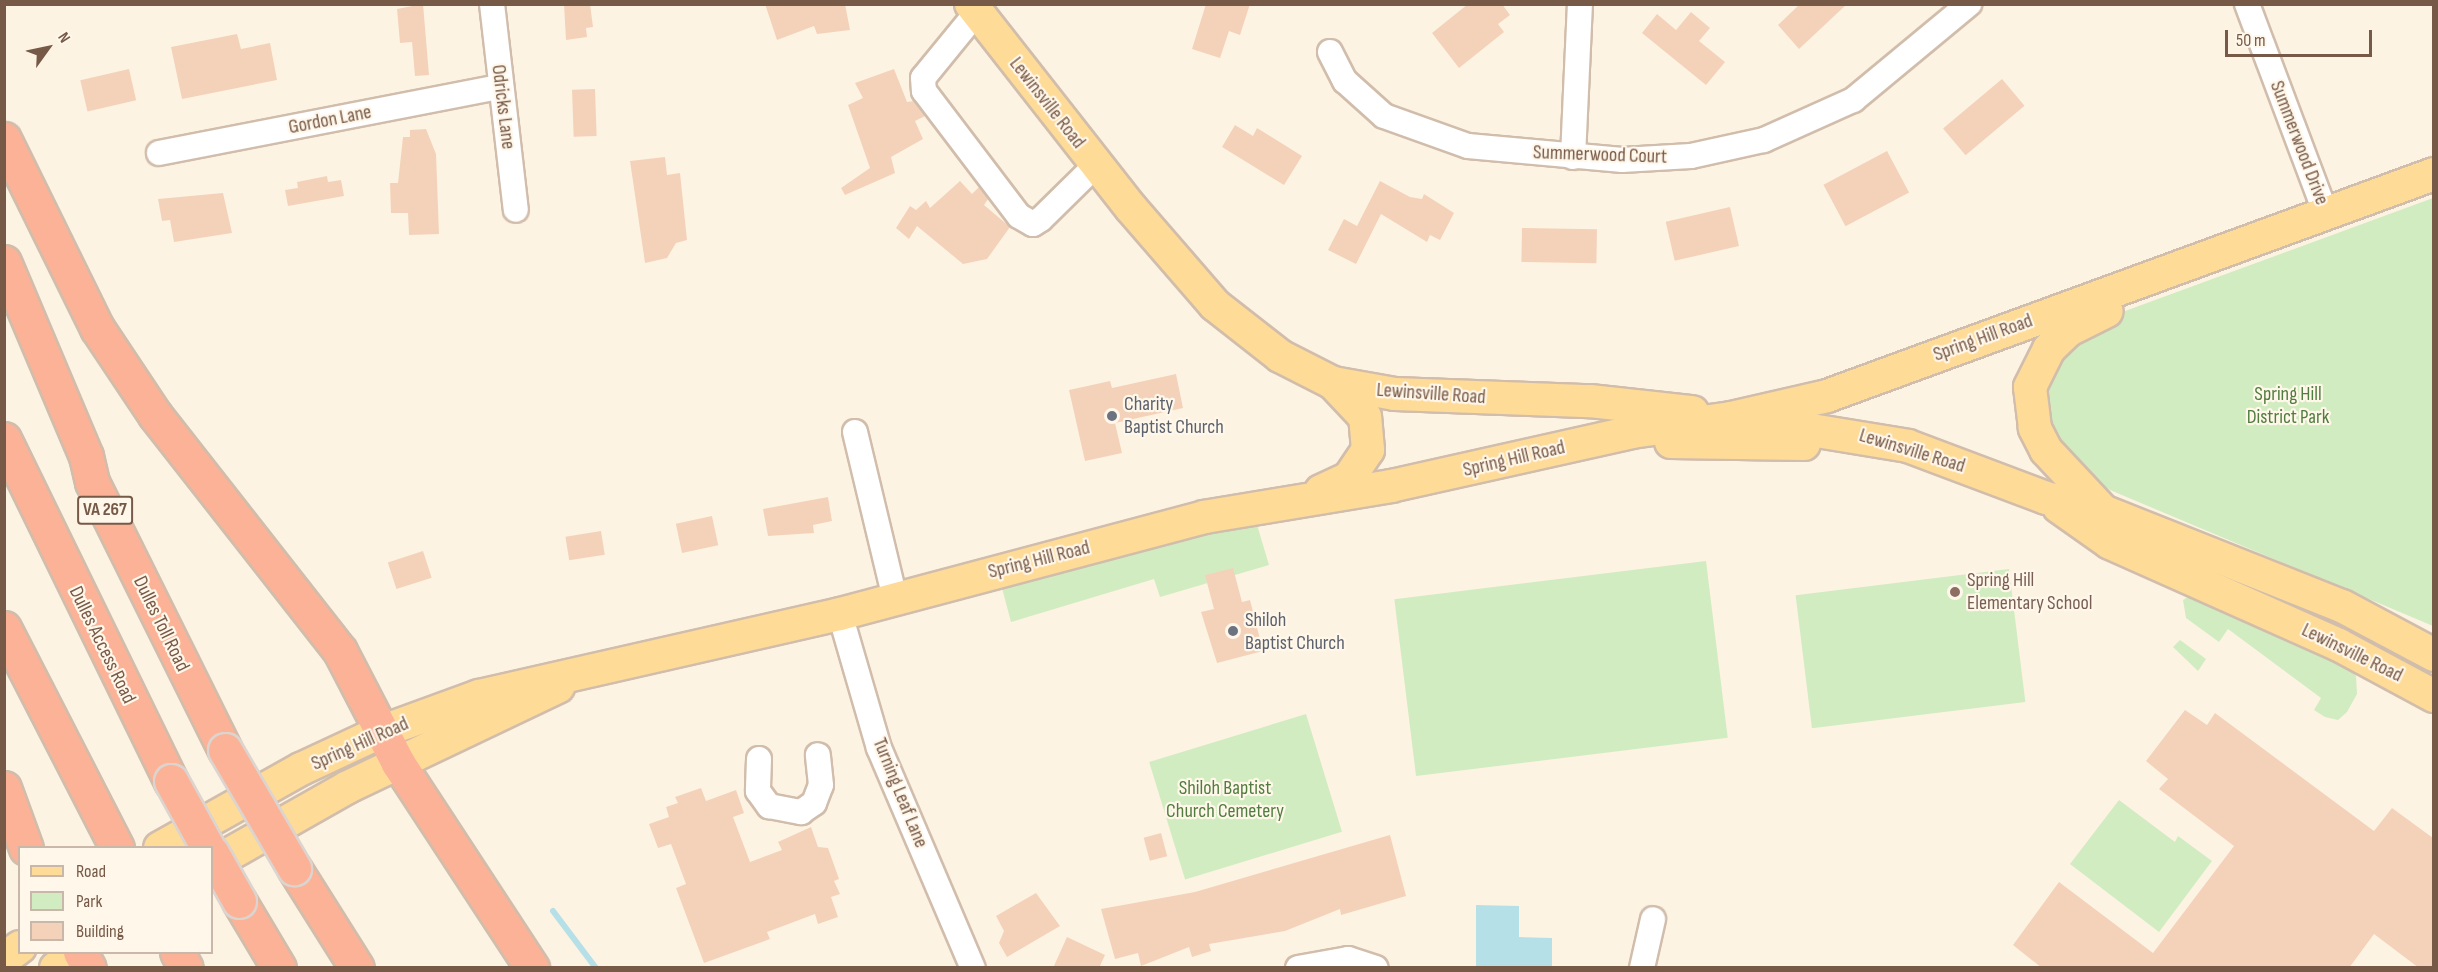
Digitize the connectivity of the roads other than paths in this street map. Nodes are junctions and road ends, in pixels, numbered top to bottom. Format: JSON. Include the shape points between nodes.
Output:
{"nodes":[{"id":1,"x":492,"y":4,"type":"edge"},
{"id":2,"x":1580,"y":4,"type":"edge"},
{"id":3,"x":1969,"y":4,"type":"edge"},
{"id":4,"x":2247,"y":4,"type":"edge"},
{"id":5,"x":974,"y":8,"type":"edge"},
{"id":6,"x":1330,"y":52,"type":"dead end"},
{"id":7,"x":500,"y":87,"type":"junction"},
{"id":8,"x":4,"y":139,"type":"edge"},
{"id":9,"x":159,"y":153,"type":"dead end"},
{"id":10,"x":1573,"y":157,"type":"junction"},
{"id":11,"x":1096,"y":165,"type":"junction"},
{"id":12,"x":2433,"y":174,"type":"edge"},
{"id":13,"x":516,"y":210,"type":"dead end"},
{"id":14,"x":2326,"y":213,"type":"junction"},
{"id":15,"x":4,"y":262,"type":"edge"},
{"id":16,"x":2166,"y":270,"type":"junction"},
{"id":17,"x":4,"y":307,"type":"edge"},
{"id":18,"x":1333,"y":383,"type":"junction"},
{"id":19,"x":1731,"y":418,"type":"junction"},
{"id":20,"x":855,"y":432,"type":"dead end"},
{"id":21,"x":4,"y":438,"type":"edge"},
{"id":22,"x":1908,"y":446,"type":"junction"},
{"id":23,"x":1538,"y":454,"type":"junction"},
{"id":24,"x":92,"y":482,"type":"junction"},
{"id":25,"x":2046,"y":498,"type":"junction"},
{"id":26,"x":1298,"y":499,"type":"junction"},
{"id":27,"x":2103,"y":511,"type":"junction"},
{"id":28,"x":2238,"y":561,"type":"junction"},
{"id":29,"x":2180,"y":576,"type":"junction"},
{"id":30,"x":895,"y":599,"type":"junction"},
{"id":31,"x":840,"y":614,"type":"junction"},
{"id":32,"x":4,"y":628,"type":"edge"},
{"id":33,"x":2433,"y":656,"type":"edge"},
{"id":34,"x":2433,"y":663,"type":"edge"},
{"id":35,"x":2396,"y":674,"type":"junction"},
{"id":36,"x":574,"y":677,"type":"junction"},
{"id":37,"x":2433,"y":696,"type":"edge"},
{"id":38,"x":383,"y":731,"type":"junction"},
{"id":39,"x":818,"y":755,"type":"dead end"},
{"id":40,"x":759,"y":759,"type":"dead end"},
{"id":41,"x":398,"y":763,"type":"junction"},
{"id":42,"x":4,"y":788,"type":"edge"},
{"id":43,"x":4,"y":813,"type":"edge"},
{"id":44,"x":111,"y":836,"type":"edge"},
{"id":45,"x":24,"y":846,"type":"edge"},
{"id":46,"x":24,"y":846,"type":"edge"},
{"id":47,"x":164,"y":846,"type":"edge"},
{"id":48,"x":207,"y":846,"type":"edge"},
{"id":49,"x":213,"y":855,"type":"edge"},
{"id":50,"x":213,"y":863,"type":"edge"},
{"id":51,"x":1653,"y":919,"type":"dead end"},
{"id":52,"x":18,"y":948,"type":"edge"},
{"id":53,"x":75,"y":954,"type":"edge"},
{"id":54,"x":79,"y":954,"type":"edge"},
{"id":55,"x":178,"y":954,"type":"edge"},
{"id":56,"x":4,"y":959,"type":"edge"},
{"id":57,"x":56,"y":968,"type":"edge"},
{"id":58,"x":89,"y":968,"type":"edge"},
{"id":59,"x":186,"y":968,"type":"edge"},
{"id":60,"x":279,"y":968,"type":"edge"},
{"id":61,"x":357,"y":968,"type":"edge"},
{"id":62,"x":532,"y":968,"type":"edge"},
{"id":63,"x":973,"y":968,"type":"edge"},
{"id":64,"x":1298,"y":968,"type":"edge"},
{"id":65,"x":1376,"y":968,"type":"edge"},
{"id":66,"x":1642,"y":968,"type":"edge"}],
"edges":[{"from":1,"to":7,"type":"street","name":"Odricks Lane"},
{"from":2,"to":10,"type":"street"},
{"from":3,"to":10,"type":"street","name":"Summerwood Court","via":[[1887,76],[1792,130],[1691,156]]},
{"from":4,"to":14,"type":"street","name":"Summerwood Drive"},
{"from":5,"to":11,"type":"main road","name":"Lewinsville Road"},
{"from":5,"to":11,"type":"street","via":[[923,78],[924,91],[1018,216],[1033,224],[1041,219]]},
{"from":6,"to":10,"type":"street","name":"Summerwood Court","via":[[1364,101],[1408,128],[1468,146]]},
{"from":7,"to":9,"type":"street","name":"Gordon Lane"},
{"from":7,"to":13,"type":"street","name":"Odricks Lane"},
{"from":8,"to":38,"type":"highway","via":[[97,328],[155,415],[340,651]]},
{"from":11,"to":18,"type":"main road","name":"Lewinsville Road","via":[[1215,305],[1280,356]]},
{"from":12,"to":14,"type":"main road","name":"Spring Hill Road"},
{"from":14,"to":16,"type":"main road","name":"Spring Hill Road"},
{"from":15,"to":24,"type":"highway","name":"Dulles Toll Road","number":"VA 267","via":[[86,456]]},
{"from":16,"to":19,"type":"main road","name":"Spring Hill Road","via":[[1827,396]]},
{"from":16,"to":27,"type":"main road","via":[[2103,314],[2069,330],[2036,366],[2030,387],[2036,428],[2046,450]]},
{"from":17,"to":24,"type":"highway","via":[[75,460]]},
{"from":18,"to":19,"type":"main road","name":"Lewinsville Road","via":[[1444,399],[1590,401]]},
{"from":18,"to":26,"type":"main road","via":[[1365,417],[1368,450],[1349,478]]},
{"from":19,"to":22,"type":"main road","name":"Lewinsville Road","via":[[1832,429]]},
{"from":19,"to":23,"type":"main road","name":"Spring Hill Road","via":[[1632,432]]},
{"from":20,"to":30,"type":"street"},
{"from":21,"to":48,"type":"highway","name":"Dulles Access Road","bridge":true,"via":[[171,781]]},
{"from":22,"to":23,"type":"main road","via":[[1668,442]]},
{"from":22,"to":25,"type":"main road","name":"Lewinsville Road"},
{"from":23,"to":26,"type":"main road","name":"Spring Hill Road","via":[[1380,488]]},
{"from":24,"to":61,"type":"highway","name":"Dulles Toll Road","number":"VA 267","bridge":true,"via":[[225,750]]},
{"from":25,"to":27,"type":"main road","name":"Lewinsville Road"},
{"from":25,"to":29,"type":"main road","name":"Lewinsville Road","via":[[2110,543]]},
{"from":26,"to":30,"type":"main road","name":"Spring Hill Road","via":[[1192,520]]},
{"from":27,"to":28,"type":"main road","name":"Lewinsville Road"},
{"from":28,"to":29,"type":"main road","via":[[2205,561]]},
{"from":28,"to":33,"type":"main road","name":"Lewinsville Road","via":[[2391,628]]},
{"from":29,"to":35,"type":"main road","name":"Lewinsville Road"},
{"from":30,"to":31,"type":"main road","name":"Spring Hill Road"},
{"from":31,"to":36,"type":"main road","name":"Spring Hill Road"},
{"from":31,"to":63,"type":"street","name":"Turning Leaf Lane","via":[[879,748]]},
{"from":32,"to":44,"type":"highway"},
{"from":34,"to":35,"type":"main road"},
{"from":35,"to":37,"type":"main road","name":"Lewinsville Road"},
{"from":36,"to":38,"type":"main road","name":"Spring Hill Road","via":[[479,696]]},
{"from":36,"to":41,"type":"main road","name":"Spring Hill Road","via":[[524,707]]},
{"from":38,"to":41,"type":"highway"},
{"from":38,"to":47,"type":"main road","name":"Spring Hill Road"},
{"from":39,"to":40,"type":"street","via":[[821,785],[814,803],[801,812],[769,806],[758,791]]},
{"from":41,"to":50,"type":"main road","name":"Spring Hill Road"},
{"from":41,"to":62,"type":"highway"},
{"from":42,"to":45,"type":"highway"},
{"from":43,"to":46,"type":"highway"},
{"from":49,"to":60,"type":"highway","bridge":true},
{"from":51,"to":66,"type":"street"},
{"from":52,"to":56,"type":"main road"},
{"from":53,"to":57,"type":"main road"},
{"from":54,"to":58,"type":"highway"},
{"from":55,"to":59,"type":"highway"},
{"from":64,"to":65,"type":"street","via":[[1348,958]]}]}
